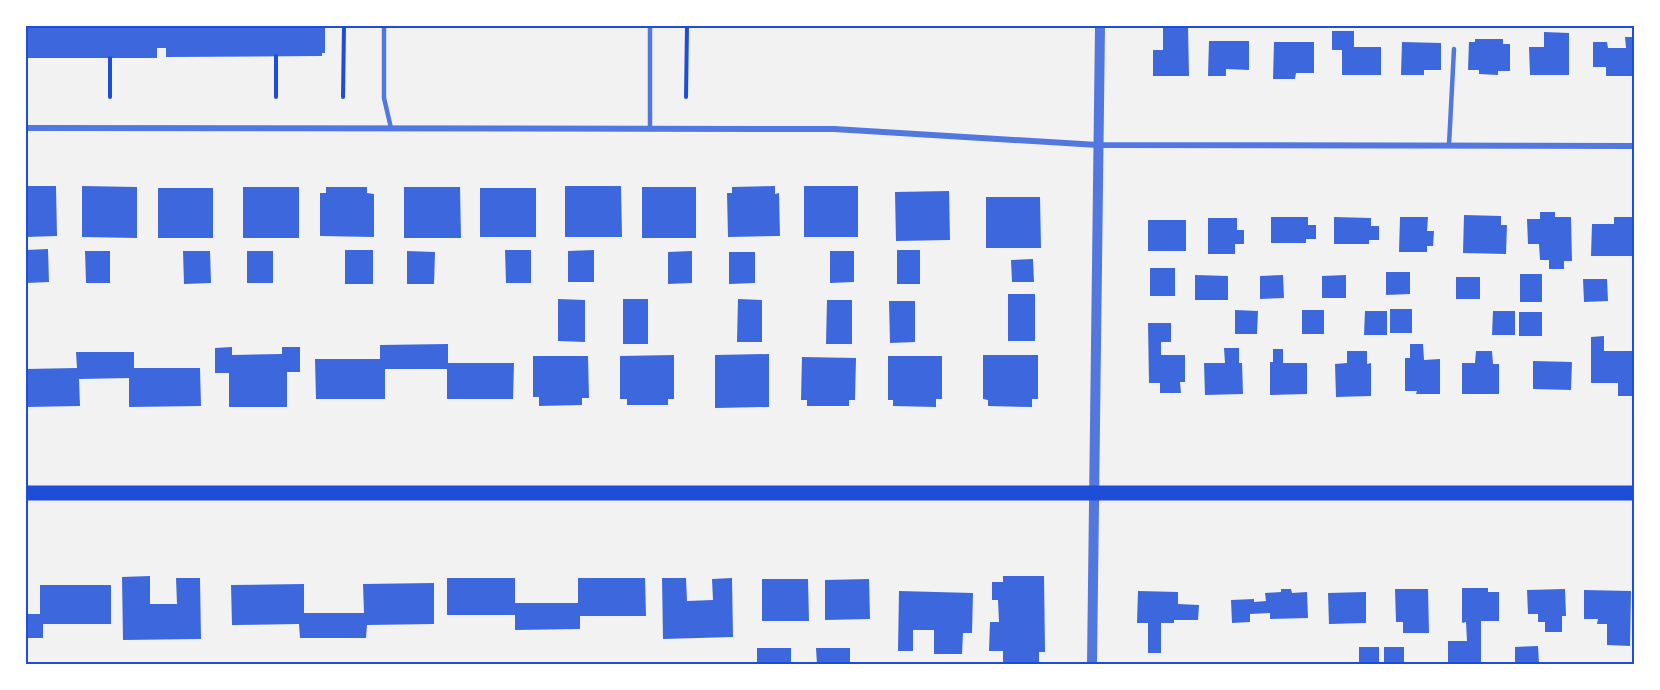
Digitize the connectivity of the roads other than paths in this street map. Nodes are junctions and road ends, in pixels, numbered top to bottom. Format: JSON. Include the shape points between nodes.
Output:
{"nodes":[{"id":1,"x":384,"y":26,"type":"edge"},
{"id":2,"x":650,"y":26,"type":"edge"},
{"id":3,"x":1100,"y":26,"type":"edge"},
{"id":4,"x":1454,"y":49,"type":"dead end"},
{"id":5,"x":26,"y":128,"type":"edge"},
{"id":6,"x":391,"y":128,"type":"junction"},
{"id":7,"x":650,"y":129,"type":"junction"},
{"id":8,"x":1098,"y":145,"type":"junction"},
{"id":9,"x":1449,"y":145,"type":"junction"},
{"id":10,"x":1635,"y":146,"type":"edge"},
{"id":11,"x":26,"y":493,"type":"edge"},
{"id":12,"x":1635,"y":493,"type":"edge"},
{"id":13,"x":1095,"y":494,"type":"junction"},
{"id":14,"x":1092,"y":664,"type":"edge"}],
"edges":[{"from":1,"to":6,"type":"lane","via":[[384,98]]},
{"from":2,"to":7,"type":"lane"},
{"from":3,"to":8,"type":"street"},
{"from":4,"to":9,"type":"lane"},
{"from":5,"to":6,"type":"street"},
{"from":6,"to":7,"type":"street"},
{"from":7,"to":8,"type":"street","via":[[834,129]]},
{"from":8,"to":9,"type":"street"},
{"from":8,"to":13,"type":"street"},
{"from":9,"to":10,"type":"street"},
{"from":11,"to":13,"type":"main road"},
{"from":12,"to":13,"type":"main road"},
{"from":13,"to":14,"type":"street"}]}
